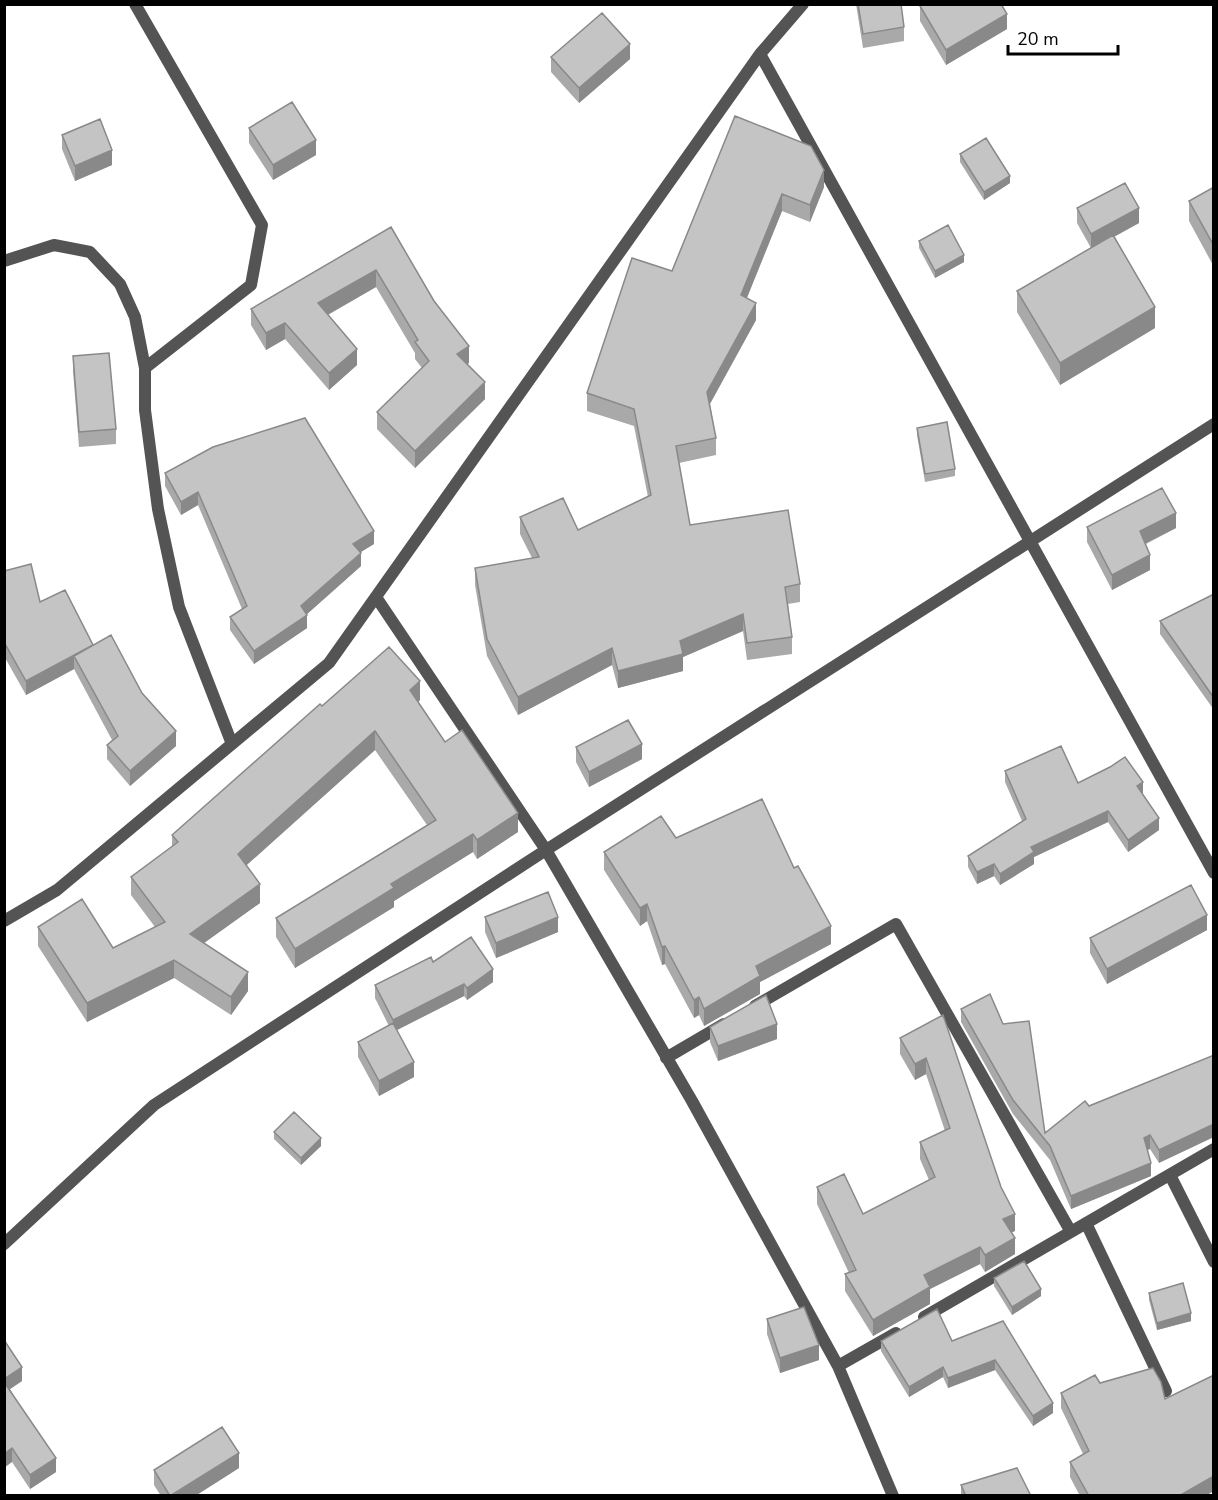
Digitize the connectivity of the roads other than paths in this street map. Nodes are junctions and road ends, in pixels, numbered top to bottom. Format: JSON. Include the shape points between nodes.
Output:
{"nodes":[{"id":1,"x":135,"y":4,"type":"edge"},
{"id":2,"x":804,"y":4,"type":"edge"},
{"id":3,"x":760,"y":54,"type":"junction"},
{"id":4,"x":4,"y":261,"type":"edge"},
{"id":5,"x":145,"y":369,"type":"junction"},
{"id":6,"x":1214,"y":424,"type":"edge"},
{"id":7,"x":1029,"y":541,"type":"junction"},
{"id":8,"x":376,"y":597,"type":"junction"},
{"id":9,"x":232,"y":744,"type":"junction"},
{"id":10,"x":546,"y":850,"type":"junction"},
{"id":11,"x":1214,"y":873,"type":"edge"},
{"id":12,"x":4,"y":921,"type":"edge"},
{"id":13,"x":666,"y":1058,"type":"junction"},
{"id":14,"x":1214,"y":1149,"type":"edge"},
{"id":15,"x":1170,"y":1175,"type":"junction"},
{"id":16,"x":1086,"y":1223,"type":"junction"},
{"id":17,"x":1071,"y":1232,"type":"junction"},
{"id":18,"x":4,"y":1244,"type":"edge"},
{"id":19,"x":1214,"y":1262,"type":"edge"},
{"id":20,"x":838,"y":1366,"type":"junction"},
{"id":21,"x":1166,"y":1390,"type":"dead end"},
{"id":22,"x":893,"y":1496,"type":"edge"}],
"edges":[{"from":1,"to":5,"type":"street","via":[[262,225],[251,285]]},
{"from":2,"to":3,"type":"street"},
{"from":3,"to":7,"type":"street"},
{"from":3,"to":8,"type":"street"},
{"from":4,"to":5,"type":"street","via":[[54,245],[90,252],[120,284],[135,317]]},
{"from":5,"to":9,"type":"street","via":[[145,410],[155,487],[179,607]]},
{"from":6,"to":7,"type":"street"},
{"from":7,"to":10,"type":"street"},
{"from":7,"to":11,"type":"street"},
{"from":8,"to":9,"type":"street","via":[[329,663]]},
{"from":8,"to":10,"type":"street"},
{"from":9,"to":12,"type":"street","via":[[57,890]]},
{"from":10,"to":13,"type":"street"},
{"from":10,"to":18,"type":"street","via":[[154,1105]]},
{"from":13,"to":17,"type":"street","via":[[896,924]]},
{"from":13,"to":20,"type":"street"},
{"from":14,"to":15,"type":"street"},
{"from":15,"to":16,"type":"street"},
{"from":15,"to":19,"type":"street"},
{"from":16,"to":17,"type":"street"},
{"from":16,"to":21,"type":"street"},
{"from":17,"to":20,"type":"street"},
{"from":20,"to":22,"type":"street"}]}
